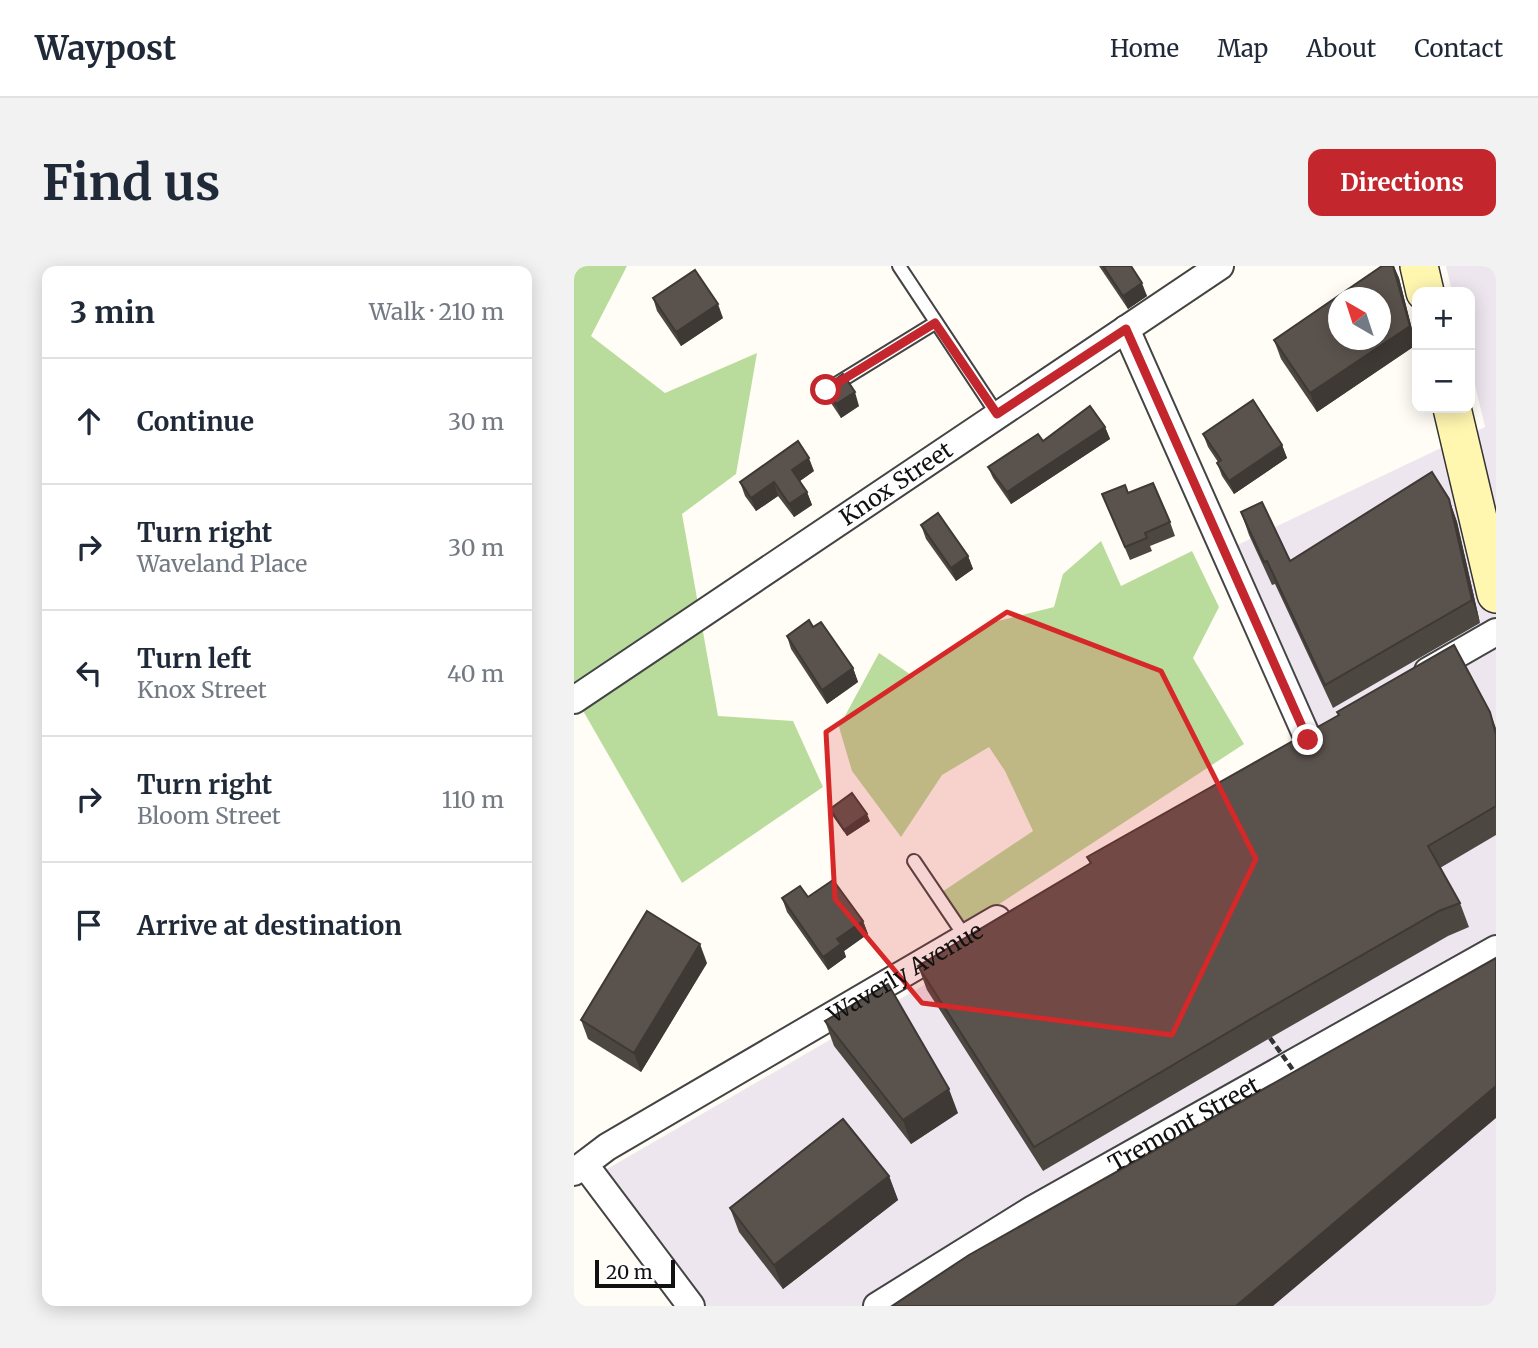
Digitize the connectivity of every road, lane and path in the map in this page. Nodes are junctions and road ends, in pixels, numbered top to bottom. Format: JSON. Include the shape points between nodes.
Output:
{"nodes":[{"id":1,"x":899,"y":266,"type":"edge"},
{"id":2,"x":1220,"y":266,"type":"edge"},
{"id":3,"x":1419,"y":266,"type":"edge"},
{"id":4,"x":1424,"y":287,"type":"edge"},
{"id":5,"x":935,"y":323,"type":"junction"},
{"id":6,"x":1126,"y":329,"type":"junction"},
{"id":7,"x":826,"y":390,"type":"edge"},
{"id":8,"x":1453,"y":413,"type":"edge"},
{"id":9,"x":997,"y":414,"type":"junction"},
{"id":10,"x":1496,"y":594,"type":"edge"},
{"id":11,"x":1496,"y":632,"type":"edge"},
{"id":12,"x":1402,"y":686,"type":"edge"},
{"id":13,"x":574,"y":700,"type":"edge"},
{"id":14,"x":1331,"y":726,"type":"edge"},
{"id":15,"x":1308,"y":740,"type":"junction"},
{"id":16,"x":1284,"y":753,"type":"edge"},
{"id":17,"x":915,"y":861,"type":"dead end"},
{"id":18,"x":1025,"y":903,"type":"edge"},
{"id":19,"x":966,"y":937,"type":"junction"},
{"id":20,"x":1496,"y":949,"type":"edge"},
{"id":21,"x":1270,"y":1038,"type":"dead end"},
{"id":22,"x":1301,"y":1082,"type":"edge"},
{"id":23,"x":579,"y":1169,"type":"edge"},
{"id":24,"x":691,"y":1306,"type":"edge"},
{"id":25,"x":877,"y":1306,"type":"edge"}],
"edges":[{"from":1,"to":5,"type":"lane"},
{"from":2,"to":6,"type":"street","name":"Knox Street"},
{"from":3,"to":4,"type":"main road"},
{"from":5,"to":7,"type":"lane"},
{"from":5,"to":9,"type":"lane"},
{"from":6,"to":9,"type":"street","name":"Knox Street"},
{"from":6,"to":15,"type":"street"},
{"from":8,"to":10,"type":"main road"},
{"from":9,"to":13,"type":"street","name":"Knox Street"},
{"from":11,"to":12,"type":"street"},
{"from":14,"to":15,"type":"street"},
{"from":15,"to":16,"type":"street"},
{"from":17,"to":19,"type":"lane"},
{"from":18,"to":19,"type":"street","name":"Waverly Avenue"},
{"from":19,"to":23,"type":"street","name":"Waverly Avenue","via":[[607,1147]]},
{"from":20,"to":25,"type":"street","name":"Tremont Street","via":[[1032,1209]]},
{"from":21,"to":22,"type":"path","bridge":true},
{"from":23,"to":24,"type":"street"}]}
